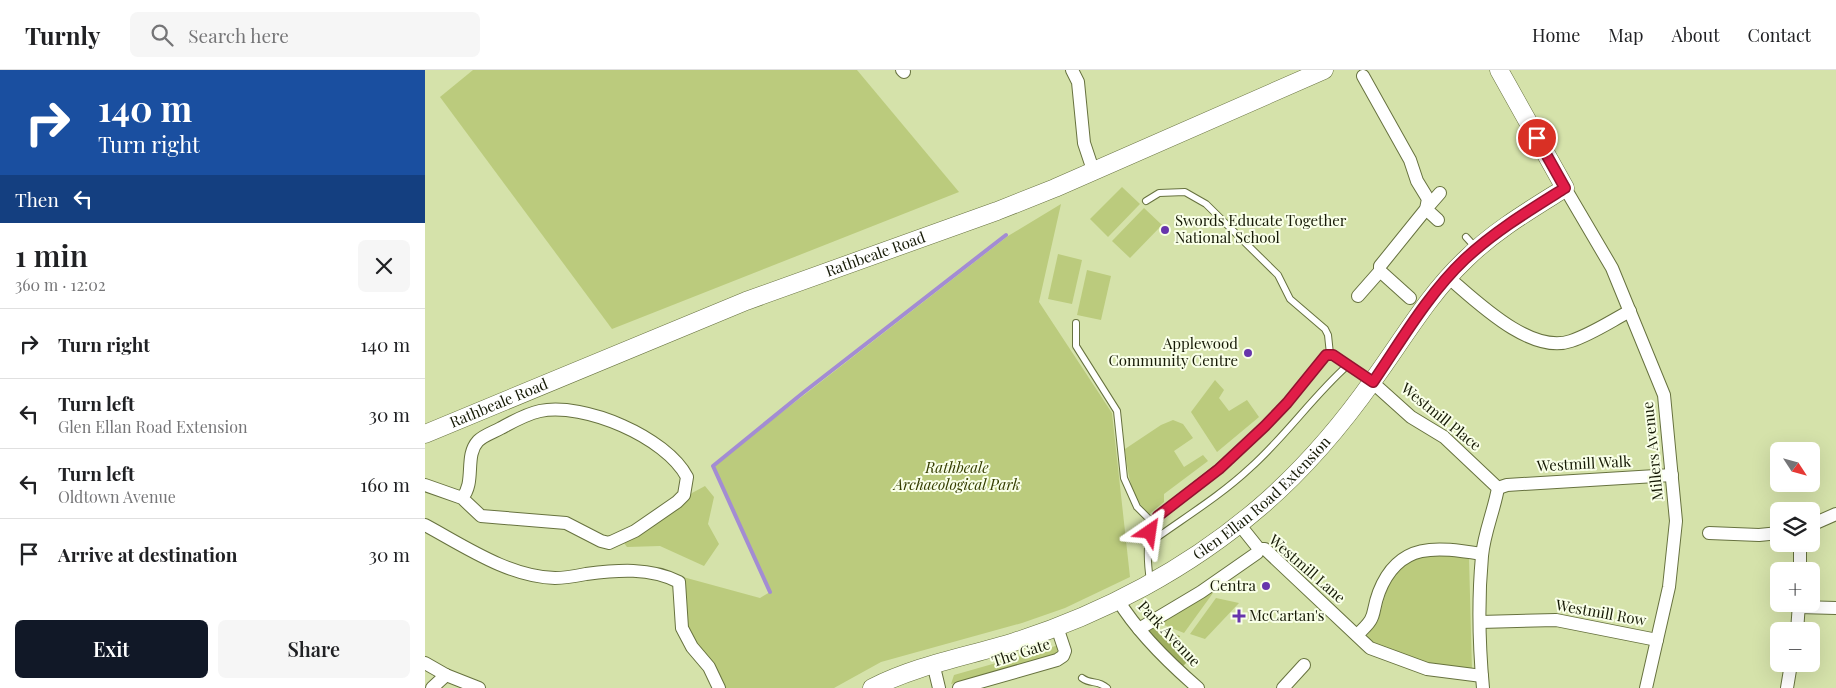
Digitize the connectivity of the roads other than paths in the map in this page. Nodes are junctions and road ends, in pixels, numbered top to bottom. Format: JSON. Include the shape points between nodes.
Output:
{"nodes":[{"id":1,"x":1072,"y":70,"type":"edge"},
{"id":2,"x":1324,"y":70,"type":"edge"},
{"id":3,"x":1499,"y":70,"type":"edge"},
{"id":4,"x":1363,"y":76,"type":"dead end"},
{"id":5,"x":1093,"y":170,"type":"junction"},
{"id":6,"x":1440,"y":194,"type":"dead end"},
{"id":7,"x":1568,"y":194,"type":"junction"},
{"id":8,"x":1146,"y":201,"type":"dead end"},
{"id":9,"x":1426,"y":209,"type":"junction"},
{"id":10,"x":1438,"y":220,"type":"dead end"},
{"id":11,"x":1379,"y":271,"type":"junction"},
{"id":12,"x":1449,"y":278,"type":"junction"},
{"id":13,"x":1358,"y":296,"type":"dead end"},
{"id":14,"x":1417,"y":303,"type":"junction"},
{"id":15,"x":1630,"y":311,"type":"junction"},
{"id":16,"x":1076,"y":323,"type":"dead end"},
{"id":17,"x":1329,"y":354,"type":"junction"},
{"id":18,"x":1348,"y":365,"type":"junction"},
{"id":19,"x":1373,"y":382,"type":"junction"},
{"id":20,"x":425,"y":434,"type":"edge"},
{"id":21,"x":1672,"y":475,"type":"junction"},
{"id":22,"x":425,"y":485,"type":"edge"},
{"id":23,"x":1498,"y":488,"type":"junction"},
{"id":24,"x":462,"y":498,"type":"junction"},
{"id":25,"x":1836,"y":514,"type":"edge"},
{"id":26,"x":1820,"y":521,"type":"edge"},
{"id":27,"x":1153,"y":523,"type":"junction"},
{"id":28,"x":1239,"y":524,"type":"junction"},
{"id":29,"x":425,"y":525,"type":"edge"},
{"id":30,"x":1709,"y":533,"type":"dead end"},
{"id":31,"x":1770,"y":533,"type":"edge"},
{"id":32,"x":1148,"y":544,"type":"junction"},
{"id":33,"x":1259,"y":549,"type":"junction"},
{"id":34,"x":1482,"y":554,"type":"junction"},
{"id":35,"x":1151,"y":582,"type":"junction"},
{"id":36,"x":1118,"y":600,"type":"junction"},
{"id":37,"x":1820,"y":607,"type":"edge"},
{"id":38,"x":1836,"y":608,"type":"edge"},
{"id":39,"x":1480,"y":622,"type":"junction"},
{"id":40,"x":1057,"y":627,"type":"junction"},
{"id":41,"x":1139,"y":629,"type":"junction"},
{"id":42,"x":1357,"y":635,"type":"junction"},
{"id":43,"x":1657,"y":640,"type":"junction"},
{"id":44,"x":425,"y":663,"type":"edge"},
{"id":45,"x":933,"y":663,"type":"junction"},
{"id":46,"x":1304,"y":665,"type":"dead end"},
{"id":47,"x":1790,"y":672,"type":"edge"},
{"id":48,"x":446,"y":675,"type":"junction"},
{"id":49,"x":1082,"y":678,"type":"dead end"},
{"id":50,"x":1482,"y":682,"type":"edge"},
{"id":51,"x":432,"y":688,"type":"edge"},
{"id":52,"x":479,"y":688,"type":"edge"},
{"id":53,"x":719,"y":688,"type":"edge"},
{"id":54,"x":872,"y":688,"type":"edge"},
{"id":55,"x":939,"y":688,"type":"edge"},
{"id":56,"x":959,"y":688,"type":"edge"},
{"id":57,"x":1107,"y":688,"type":"edge"},
{"id":58,"x":1198,"y":688,"type":"edge"},
{"id":59,"x":1283,"y":688,"type":"edge"},
{"id":60,"x":1645,"y":688,"type":"edge"},
{"id":61,"x":1787,"y":688,"type":"edge"}],
"edges":[{"from":1,"to":5,"type":"street","via":[[1078,82],[1084,143]]},
{"from":2,"to":5,"type":"street","name":"Rathbeale Road"},
{"from":3,"to":7,"type":"street"},
{"from":4,"to":9,"type":"street","via":[[1389,113],[1417,181],[1427,196]]},
{"from":5,"to":20,"type":"street","name":"Rathbeale Road","via":[[997,211],[746,301]]},
{"from":6,"to":9,"type":"street"},
{"from":7,"to":12,"type":"street","name":"Glen Ellan Road Extension","via":[[1495,234],[1471,243]]},
{"from":7,"to":15,"type":"street","name":"Millers Avenue","via":[[1612,268]]},
{"from":8,"to":17,"type":"lane","via":[[1159,193],[1185,192],[1207,204],[1275,272],[1290,299],[1325,329],[1330,344]]},
{"from":9,"to":10,"type":"street"},
{"from":9,"to":11,"type":"street","via":[[1381,262]]},
{"from":11,"to":13,"type":"street"},
{"from":11,"to":14,"type":"street"},
{"from":12,"to":14,"type":"street","name":"Glen Ellan Road Extension"},
{"from":12,"to":15,"type":"street","via":[[1489,313],[1522,333],[1553,344],[1571,342]]},
{"from":14,"to":19,"type":"street","name":"Glen Ellan Road Extension"},
{"from":15,"to":21,"type":"street","name":"Millers Avenue","via":[[1664,395]]},
{"from":16,"to":27,"type":"lane","via":[[1076,346],[1117,411],[1124,478],[1137,507]]},
{"from":17,"to":18,"type":"lane"},
{"from":17,"to":27,"type":"lane","via":[[1245,446],[1168,507]]},
{"from":18,"to":19,"type":"lane"},
{"from":18,"to":32,"type":"lane","via":[[1250,468]]},
{"from":19,"to":23,"type":"street","name":"Westmill Place","via":[[1411,417],[1444,437]]},
{"from":19,"to":28,"type":"street","name":"Glen Ellan Road Extension","via":[[1319,448],[1281,488]]},
{"from":21,"to":23,"type":"street","name":"Westmill Walk"},
{"from":21,"to":43,"type":"street","name":"Millers Avenue","via":[[1676,521],[1669,587]]},
{"from":22,"to":24,"type":"street"},
{"from":23,"to":34,"type":"street"},
{"from":24,"to":24,"type":"street","via":[[481,516],[566,523],[609,543],[635,531],[677,502],[684,495],[687,477],[673,460],[638,432],[599,416],[541,410],[480,439],[471,457],[468,491]]},
{"from":25,"to":26,"type":"street"},
{"from":27,"to":32,"type":"lane"},
{"from":28,"to":33,"type":"street","name":"Westmill Lane"},
{"from":28,"to":35,"type":"street","name":"Glen Ellan Road Extension","via":[[1202,552]]},
{"from":29,"to":53,"type":"street","via":[[474,552],[532,576],[556,578],[628,570],[666,575],[679,582],[683,628]]},
{"from":30,"to":31,"type":"street"},
{"from":32,"to":35,"type":"lane"},
{"from":33,"to":41,"type":"street","via":[[1218,582]]},
{"from":33,"to":42,"type":"street","name":"Westmill Lane","via":[[1265,549]]},
{"from":34,"to":39,"type":"street"},
{"from":34,"to":42,"type":"street","via":[[1427,548],[1408,555],[1386,578],[1378,594],[1373,619]]},
{"from":35,"to":36,"type":"street","name":"Glen Ellan Road Extension"},
{"from":36,"to":40,"type":"street","name":"Glen Ellan Road Extension"},
{"from":36,"to":41,"type":"street","name":"Park Avenue"},
{"from":37,"to":38,"type":"street"},
{"from":39,"to":43,"type":"street","name":"Westmill Row","via":[[1556,620]]},
{"from":39,"to":50,"type":"street"},
{"from":40,"to":45,"type":"street","name":"Glen Ellan Road Extension"},
{"from":40,"to":56,"type":"street","name":"The Gate","via":[[1065,651],[1057,660]]},
{"from":41,"to":58,"type":"street","name":"Park Avenue"},
{"from":42,"to":50,"type":"street","name":"Westmill Lane","via":[[1370,648],[1427,669]]},
{"from":43,"to":60,"type":"street","name":"Millers Avenue"},
{"from":44,"to":48,"type":"street"},
{"from":45,"to":54,"type":"street","name":"Glen Ellan Road Extension"},
{"from":45,"to":55,"type":"street"},
{"from":46,"to":59,"type":"street"},
{"from":47,"to":61,"type":"street"},
{"from":48,"to":51,"type":"street"},
{"from":48,"to":52,"type":"street"},
{"from":49,"to":57,"type":"lane"}]}
